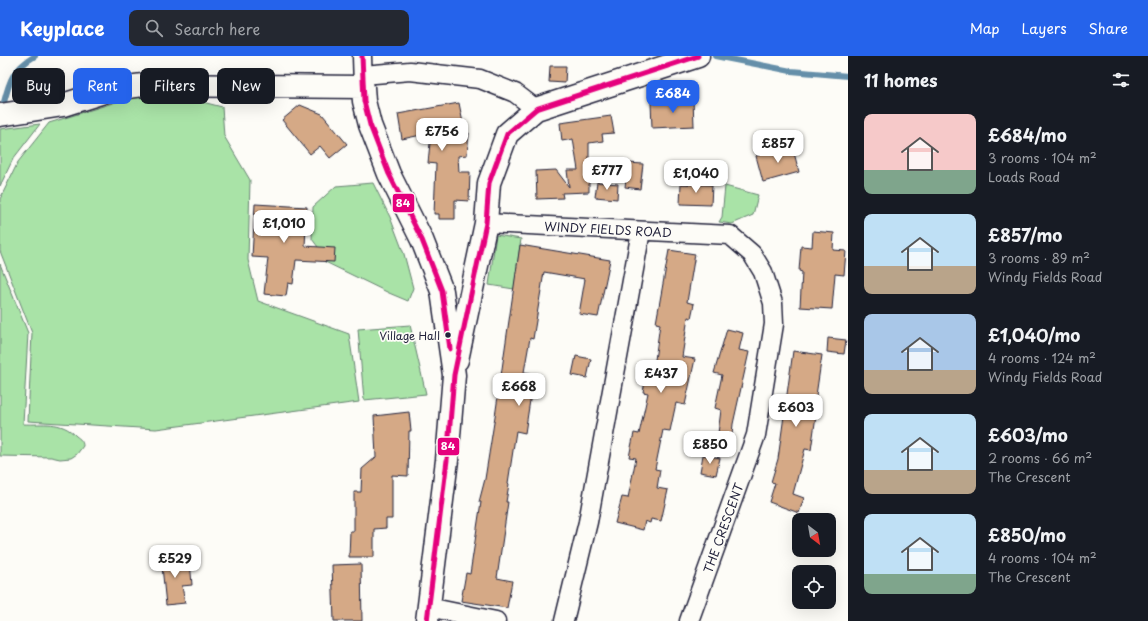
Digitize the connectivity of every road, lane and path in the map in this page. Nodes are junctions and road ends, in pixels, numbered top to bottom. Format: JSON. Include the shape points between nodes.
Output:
{"nodes":[{"id":1,"x":362,"y":56,"type":"edge"},
{"id":2,"x":698,"y":56,"type":"edge"},
{"id":3,"x":364,"y":81,"type":"junction"},
{"id":4,"x":536,"y":109,"type":"junction"},
{"id":5,"x":10,"y":114,"type":"edge"},
{"id":6,"x":486,"y":223,"type":"junction"},
{"id":7,"x":641,"y":231,"type":"junction"},
{"id":8,"x":730,"y":235,"type":"joint"},
{"id":9,"x":454,"y":375,"type":"junction"},
{"id":10,"x":428,"y":614,"type":"edge"},
{"id":11,"x":496,"y":621,"type":"edge"},
{"id":12,"x":564,"y":621,"type":"edge"},
{"id":13,"x":689,"y":621,"type":"edge"}],
"edges":[{"from":1,"to":3,"type":"street"},
{"from":2,"to":4,"type":"street"},
{"from":3,"to":4,"type":"street","via":[[410,71],[480,79],[515,93]]},
{"from":3,"to":5,"type":"street","via":[[143,85],[113,89],[63,105]]},
{"from":3,"to":9,"type":"street","via":[[364,101],[370,125],[389,174],[422,240],[442,291]]},
{"from":4,"to":6,"type":"street","via":[[507,134],[490,183]]},
{"from":6,"to":7,"type":"street","name":"WINDY FIELDS ROAD"},
{"from":6,"to":9,"type":"street"},
{"from":7,"to":8,"type":"street","name":"WINDY FIELDS ROAD"},
{"from":7,"to":12,"type":"street","via":[[588,522]]},
{"from":8,"to":13,"type":"street","name":"THE CRESCENT","via":[[752,254],[763,272],[773,303],[774,324],[756,435]]},
{"from":9,"to":10,"type":"street","via":[[447,460]]},
{"from":10,"to":11,"type":"street"}]}
